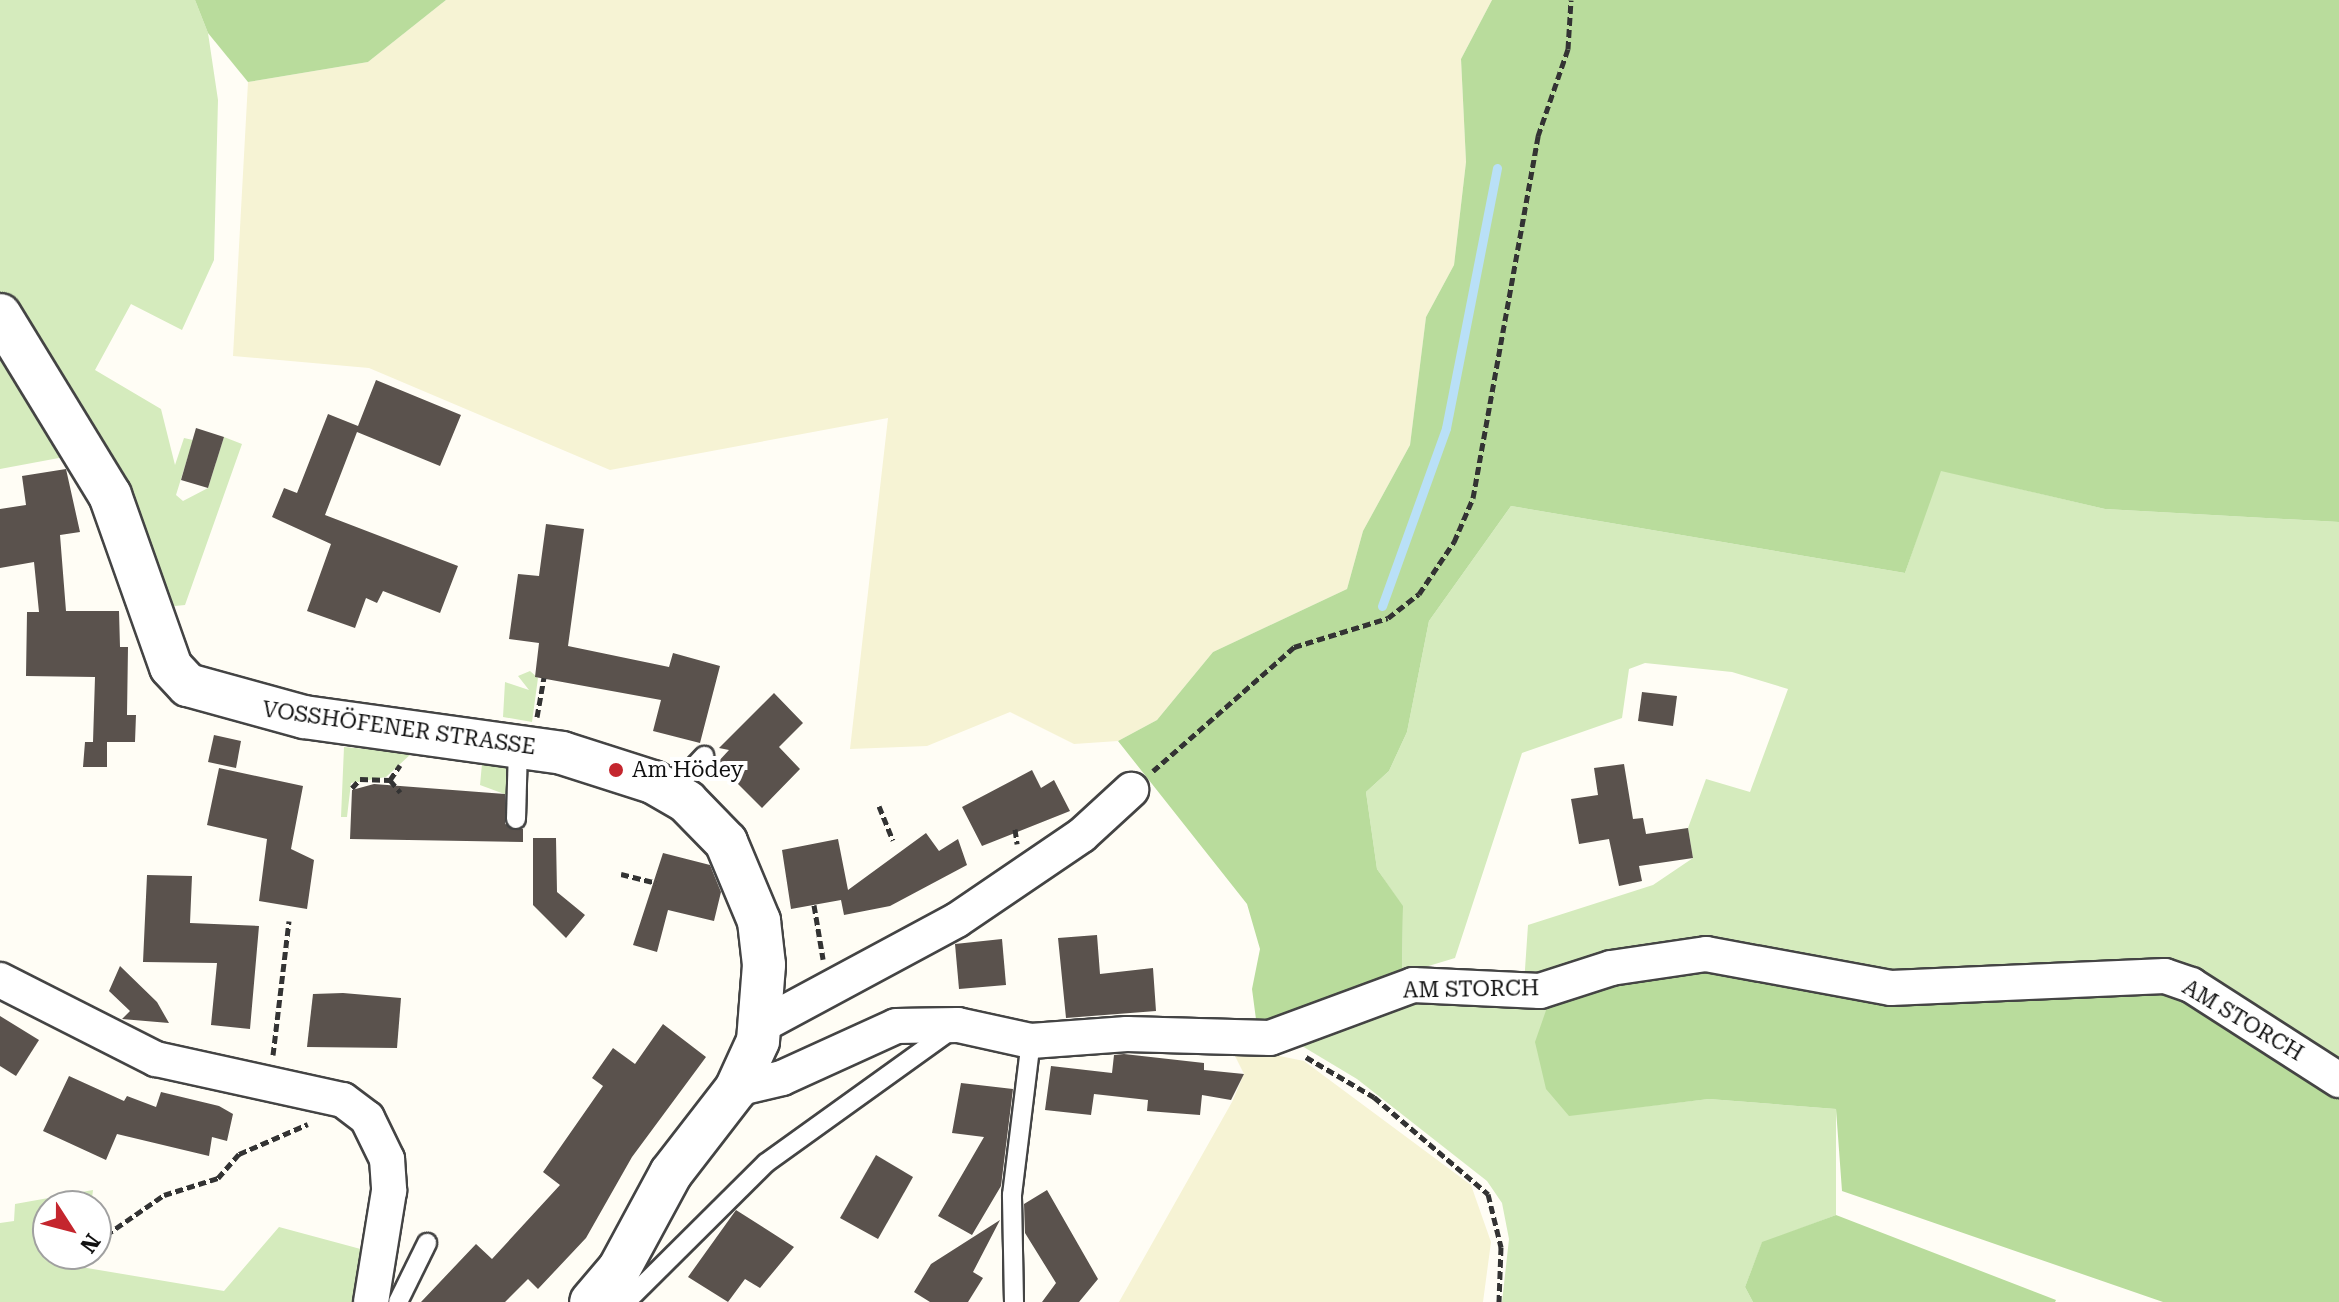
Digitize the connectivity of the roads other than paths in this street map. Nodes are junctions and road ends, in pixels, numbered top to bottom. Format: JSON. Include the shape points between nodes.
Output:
{"nodes":[{"id":1,"x":0,"y":315,"type":"edge"},
{"id":2,"x":519,"y":743,"type":"junction"},
{"id":3,"x":704,"y":756,"type":"dead end"},
{"id":4,"x":1131,"y":790,"type":"road end"},
{"id":5,"x":670,"y":792,"type":"junction"},
{"id":6,"x":516,"y":819,"type":"dead end"},
{"id":7,"x":0,"y":980,"type":"edge"},
{"id":8,"x":762,"y":1025,"type":"junction"},
{"id":9,"x":958,"y":1025,"type":"junction"},
{"id":10,"x":1031,"y":1041,"type":"junction"},
{"id":11,"x":2339,"y":1080,"type":"edge"},
{"id":12,"x":736,"y":1089,"type":"junction"},
{"id":13,"x":427,"y":1243,"type":"dead end"},
{"id":14,"x":371,"y":1302,"type":"edge"},
{"id":15,"x":398,"y":1302,"type":"edge"},
{"id":16,"x":591,"y":1302,"type":"edge"},
{"id":17,"x":626,"y":1302,"type":"edge"},
{"id":18,"x":1014,"y":1302,"type":"edge"}],
"edges":[{"from":1,"to":2,"type":"street","name":"VOSSHÖFENER STRASSE","via":[[110,495],[171,667],[188,685],[304,717]]},
{"from":2,"to":5,"type":"street","name":"VOSSHÖFENER STRASSE"},
{"from":2,"to":6,"type":"lane"},
{"from":3,"to":5,"type":"lane"},
{"from":4,"to":8,"type":"street","via":[[1082,835],[957,920]]},
{"from":5,"to":8,"type":"street","name":"VOSSHÖFENER STRASSE","via":[[710,822],[745,877],[764,965]]},
{"from":7,"to":14,"type":"street","via":[[156,1059],[343,1100],[379,1134],[389,1191]]},
{"from":8,"to":12,"type":"street","name":"VOSSHÖFENER STRASSE"},
{"from":9,"to":10,"type":"street","name":"AM STORCH"},
{"from":9,"to":12,"type":"street","name":"AM STORCH","via":[[896,1026],[782,1078]]},
{"from":9,"to":17,"type":"lane","via":[[766,1163]]},
{"from":10,"to":11,"type":"street","name":"AM STORCH","via":[[1127,1034],[1270,1038],[1413,985],[1540,991],[1611,968],[1706,954],[1891,988],[2165,976],[2191,985]]},
{"from":10,"to":18,"type":"lane","via":[[1012,1195]]},
{"from":12,"to":16,"type":"street","name":"VOSSHÖFENER STRASSE","via":[[671,1173],[619,1269]]},
{"from":13,"to":15,"type":"lane"}]}
